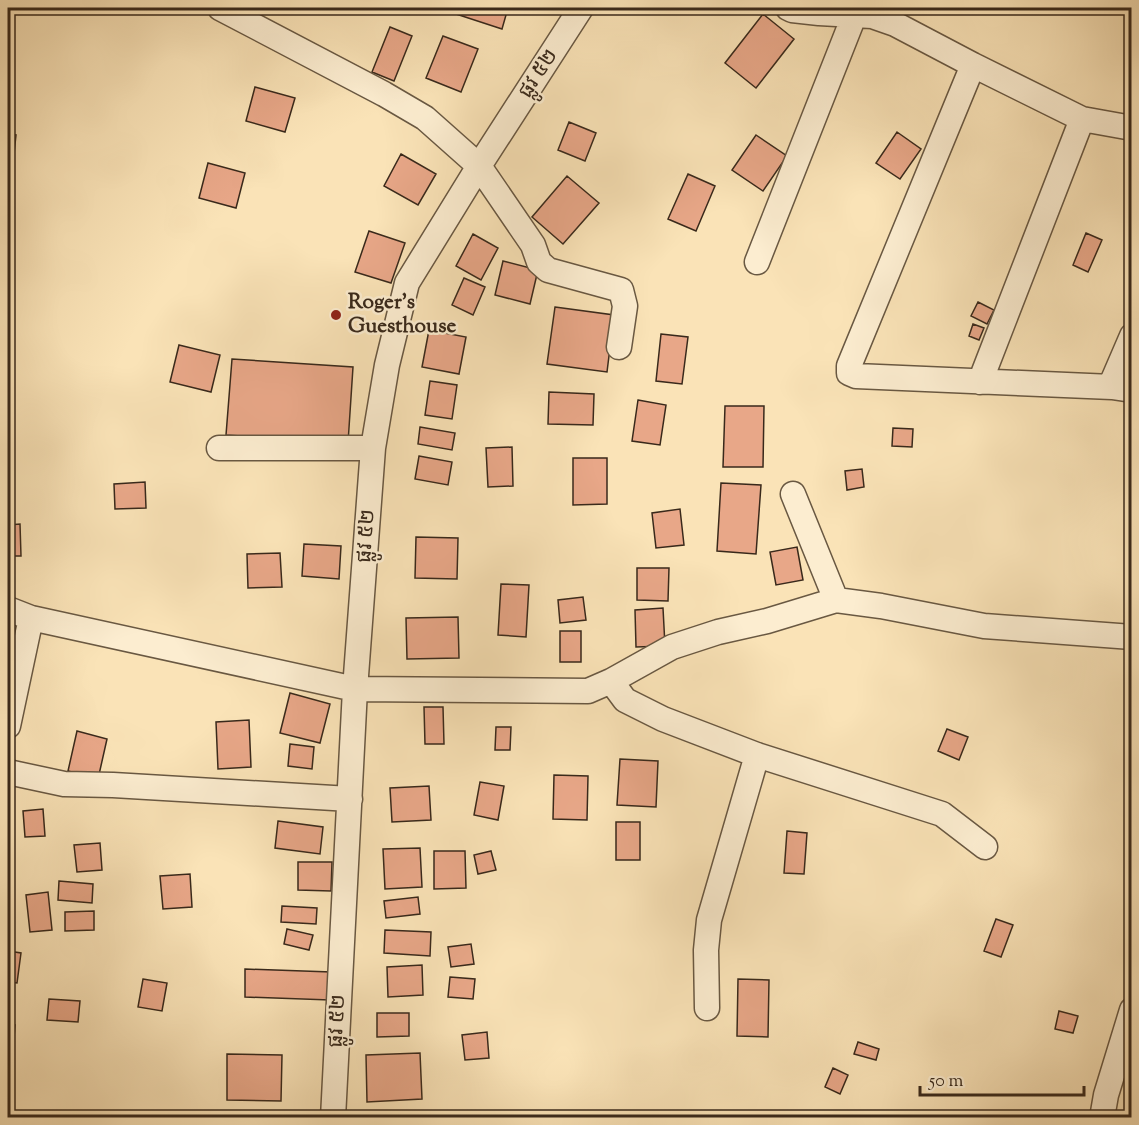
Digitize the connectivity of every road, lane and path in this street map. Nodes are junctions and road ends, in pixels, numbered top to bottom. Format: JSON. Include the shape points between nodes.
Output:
{"nodes":[{"id":1,"x":220,"y":8,"type":"edge"},
{"id":2,"x":581,"y":8,"type":"edge"},
{"id":3,"x":788,"y":8,"type":"edge"},
{"id":4,"x":854,"y":16,"type":"junction"},
{"id":5,"x":973,"y":65,"type":"junction"},
{"id":6,"x":1082,"y":119,"type":"junction"},
{"id":7,"x":1131,"y":128,"type":"edge"},
{"id":8,"x":479,"y":166,"type":"junction"},
{"id":9,"x":757,"y":262,"type":"dead end"},
{"id":10,"x":1131,"y":336,"type":"edge"},
{"id":11,"x":619,"y":347,"type":"dead end"},
{"id":12,"x":980,"y":382,"type":"junction"},
{"id":13,"x":1121,"y":389,"type":"edge"},
{"id":14,"x":219,"y":448,"type":"dead end"},
{"id":15,"x":374,"y":448,"type":"junction"},
{"id":16,"x":793,"y":494,"type":"dead end"},
{"id":17,"x":836,"y":600,"type":"junction"},
{"id":18,"x":8,"y":609,"type":"edge"},
{"id":19,"x":31,"y":618,"type":"junction"},
{"id":20,"x":1131,"y":637,"type":"edge"},
{"id":21,"x":611,"y":681,"type":"junction"},
{"id":22,"x":355,"y":688,"type":"junction"},
{"id":23,"x":8,"y":726,"type":"edge"},
{"id":24,"x":758,"y":755,"type":"junction"},
{"id":25,"x":8,"y":772,"type":"edge"},
{"id":26,"x":350,"y":799,"type":"junction"},
{"id":27,"x":985,"y":847,"type":"dead end"},
{"id":28,"x":707,"y":1008,"type":"dead end"},
{"id":29,"x":1131,"y":1010,"type":"edge"},
{"id":30,"x":333,"y":1118,"type":"edge"},
{"id":31,"x":1102,"y":1118,"type":"edge"}],
"edges":[{"from":1,"to":8,"type":"street","via":[[425,118]]},
{"from":2,"to":8,"type":"street","name":"ផ្លូវ ៥២"},
{"from":3,"to":4,"type":"street"},
{"from":4,"to":5,"type":"street","via":[[872,16],[895,24]]},
{"from":4,"to":9,"type":"street"},
{"from":5,"to":6,"type":"street"},
{"from":5,"to":12,"type":"street","via":[[849,373]]},
{"from":6,"to":7,"type":"street"},
{"from":6,"to":12,"type":"street"},
{"from":8,"to":11,"type":"street","via":[[533,244],[539,262],[548,270],[621,290],[625,306]]},
{"from":8,"to":15,"type":"street","name":"ផ្លូវ ៥២","via":[[407,283],[387,365]]},
{"from":10,"to":13,"type":"street"},
{"from":12,"to":13,"type":"street"},
{"from":14,"to":15,"type":"street"},
{"from":15,"to":22,"type":"street","name":"ផ្លូវ ៥២"},
{"from":16,"to":17,"type":"street"},
{"from":17,"to":20,"type":"street","via":[[984,626]]},
{"from":17,"to":21,"type":"street","via":[[672,647]]},
{"from":18,"to":19,"type":"street"},
{"from":19,"to":22,"type":"street"},
{"from":19,"to":23,"type":"street"},
{"from":21,"to":22,"type":"street","via":[[588,691]]},
{"from":21,"to":24,"type":"street","via":[[625,700]]},
{"from":22,"to":26,"type":"street","name":"ផ្លូវ ៥២"},
{"from":24,"to":27,"type":"street","via":[[942,814]]},
{"from":24,"to":28,"type":"street","via":[[709,920]]},
{"from":25,"to":26,"type":"street","via":[[64,784]]},
{"from":26,"to":30,"type":"street","name":"ផ្លូវ ៥២"},
{"from":29,"to":31,"type":"street"}]}
